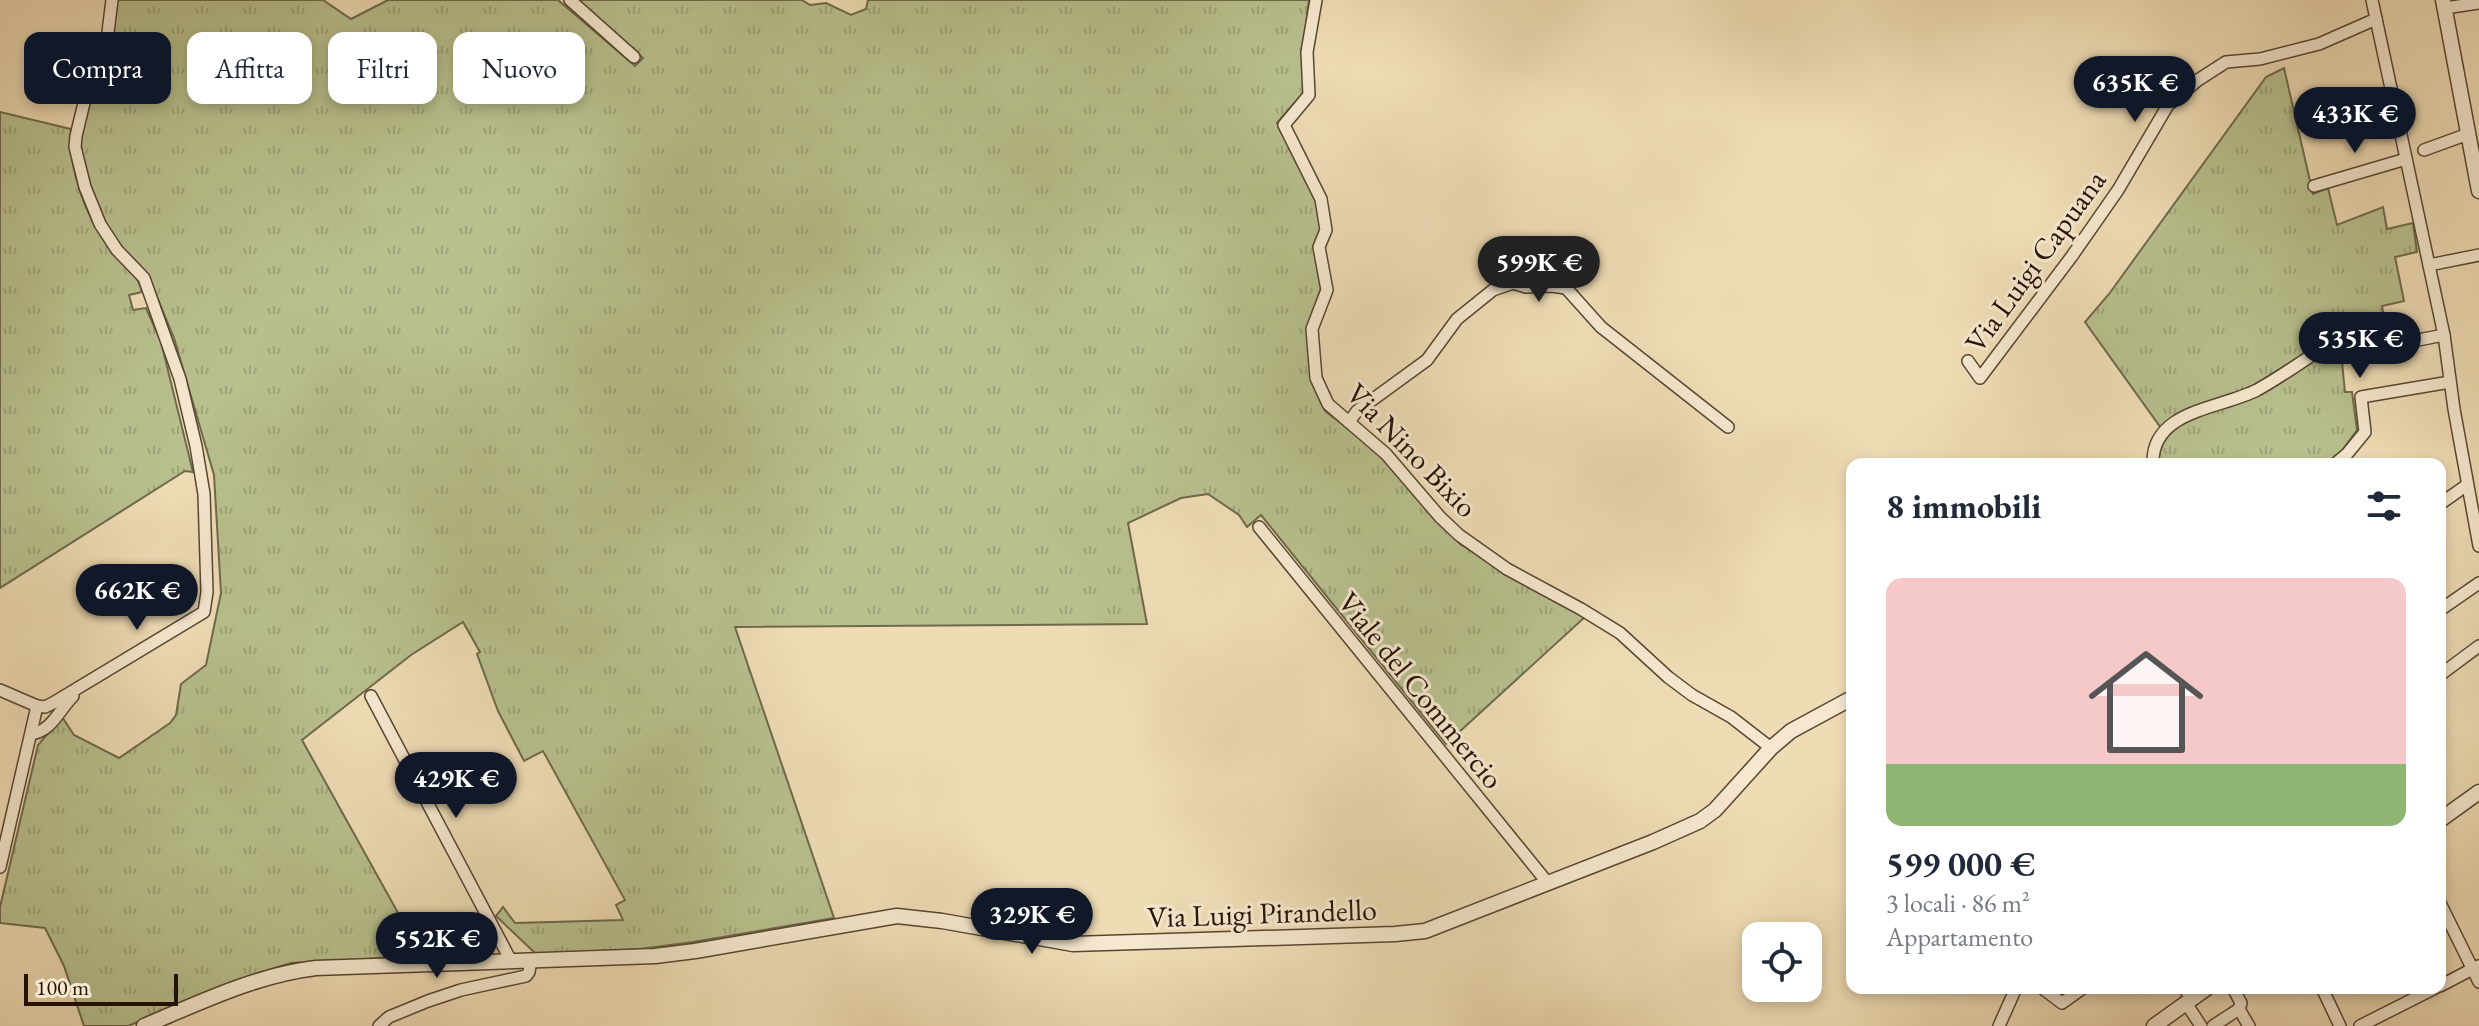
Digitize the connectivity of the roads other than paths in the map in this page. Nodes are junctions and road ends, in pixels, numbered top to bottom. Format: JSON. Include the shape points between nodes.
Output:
{"nodes":[{"id":1,"x":112,"y":0,"type":"edge"},
{"id":2,"x":570,"y":0,"type":"edge"},
{"id":3,"x":1316,"y":0,"type":"edge"},
{"id":4,"x":2372,"y":0,"type":"edge"},
{"id":5,"x":2479,"y":3,"type":"edge"},
{"id":6,"x":2444,"y":4,"type":"edge"},
{"id":7,"x":2376,"y":19,"type":"junction"},
{"id":8,"x":634,"y":57,"type":"dead end"},
{"id":9,"x":2468,"y":134,"type":"junction"},
{"id":10,"x":2424,"y":150,"type":"dead end"},
{"id":11,"x":2406,"y":159,"type":"junction"},
{"id":12,"x":2314,"y":186,"type":"dead end"},
{"id":13,"x":2479,"y":191,"type":"edge"},
{"id":14,"x":2479,"y":255,"type":"edge"},
{"id":15,"x":2429,"y":265,"type":"junction"},
{"id":16,"x":2444,"y":335,"type":"junction"},
{"id":17,"x":1968,"y":361,"type":"dead end"},
{"id":18,"x":2450,"y":382,"type":"junction"},
{"id":19,"x":1349,"y":422,"type":"junction"},
{"id":20,"x":1728,"y":427,"type":"dead end"},
{"id":21,"x":2153,"y":458,"type":"edge"},
{"id":22,"x":2342,"y":458,"type":"edge"},
{"id":23,"x":2467,"y":485,"type":"junction"},
{"id":24,"x":2446,"y":500,"type":"edge"},
{"id":25,"x":1259,"y":527,"type":"dead end"},
{"id":26,"x":2479,"y":546,"type":"edge"},
{"id":27,"x":2479,"y":583,"type":"edge"},
{"id":28,"x":2446,"y":606,"type":"edge"},
{"id":29,"x":2479,"y":646,"type":"edge"},
{"id":30,"x":2446,"y":671,"type":"edge"},
{"id":31,"x":88,"y":682,"type":"junction"},
{"id":32,"x":0,"y":690,"type":"edge"},
{"id":33,"x":371,"y":696,"type":"dead end"},
{"id":34,"x":1846,"y":701,"type":"edge"},
{"id":35,"x":41,"y":707,"type":"junction"},
{"id":36,"x":55,"y":718,"type":"junction"},
{"id":37,"x":31,"y":734,"type":"junction"},
{"id":38,"x":1771,"y":748,"type":"junction"},
{"id":39,"x":2479,"y":792,"type":"edge"},
{"id":40,"x":2446,"y":816,"type":"edge"},
{"id":41,"x":0,"y":865,"type":"edge"},
{"id":42,"x":1547,"y":882,"type":"junction"},
{"id":43,"x":2446,"y":914,"type":"edge"},
{"id":44,"x":531,"y":960,"type":"junction"},
{"id":45,"x":511,"y":961,"type":"junction"},
{"id":46,"x":2476,"y":968,"type":"edge"},
{"id":47,"x":2479,"y":982,"type":"edge"},
{"id":48,"x":2446,"y":983,"type":"edge"},
{"id":49,"x":2013,"y":994,"type":"edge"},
{"id":50,"x":2050,"y":994,"type":"edge"},
{"id":51,"x":2075,"y":994,"type":"edge"},
{"id":52,"x":2236,"y":994,"type":"edge"},
{"id":53,"x":2325,"y":994,"type":"edge"},
{"id":54,"x":2424,"y":994,"type":"edge"},
{"id":55,"x":2187,"y":997,"type":"edge"},
{"id":56,"x":2239,"y":1009,"type":"junction"},
{"id":57,"x":150,"y":1025,"type":"edge"},
{"id":58,"x":379,"y":1026,"type":"edge"},
{"id":59,"x":1999,"y":1026,"type":"edge"},
{"id":60,"x":2154,"y":1026,"type":"edge"},
{"id":61,"x":2201,"y":1026,"type":"edge"},
{"id":62,"x":2213,"y":1026,"type":"edge"},
{"id":63,"x":2249,"y":1026,"type":"edge"},
{"id":64,"x":2340,"y":1026,"type":"edge"},
{"id":65,"x":2360,"y":1026,"type":"edge"}],
"edges":[{"from":1,"to":31,"type":"street","via":[[106,48],[90,78],[75,147],[100,224],[144,278],[180,379],[204,494],[207,592],[204,612]]},
{"from":2,"to":8,"type":"street"},
{"from":3,"to":19,"type":"street","name":"Via Nino Bixio","via":[[1307,52],[1309,95],[1284,125],[1321,199],[1326,230],[1319,247],[1327,290],[1312,329],[1316,378],[1328,404]]},
{"from":4,"to":7,"type":"street"},
{"from":5,"to":6,"type":"street"},
{"from":6,"to":9,"type":"street"},
{"from":7,"to":11,"type":"street"},
{"from":7,"to":17,"type":"street","name":"Via Luigi Capuana","via":[[2319,44],[2226,62],[2168,105],[2118,190],[1980,378]]},
{"from":9,"to":10,"type":"street"},
{"from":9,"to":13,"type":"street"},
{"from":11,"to":12,"type":"street"},
{"from":11,"to":15,"type":"street"},
{"from":14,"to":15,"type":"street"},
{"from":15,"to":16,"type":"street"},
{"from":16,"to":18,"type":"street"},
{"from":16,"to":21,"type":"street","via":[[2366,350],[2332,345],[2321,349],[2255,391],[2173,422],[2156,441]]},
{"from":18,"to":22,"type":"street","via":[[2361,397],[2365,432]]},
{"from":18,"to":23,"type":"street"},
{"from":19,"to":20,"type":"street","via":[[1427,360],[1457,319],[1493,290],[1513,283],[1566,288],[1601,327]]},
{"from":19,"to":38,"type":"street","name":"Via Nino Bixio","via":[[1398,465],[1459,535],[1507,569],[1620,633],[1668,677]]},
{"from":23,"to":24,"type":"street"},
{"from":23,"to":26,"type":"street"},
{"from":25,"to":42,"type":"street","name":"Viale del Commercio"},
{"from":27,"to":28,"type":"street"},
{"from":29,"to":30,"type":"street"},
{"from":31,"to":35,"type":"street"},
{"from":31,"to":36,"type":"street"},
{"from":32,"to":35,"type":"street"},
{"from":33,"to":45,"type":"street"},
{"from":34,"to":38,"type":"street","name":"Via Luigi Pirandello"},
{"from":35,"to":36,"type":"street"},
{"from":35,"to":37,"type":"street"},
{"from":36,"to":37,"type":"street","via":[[46,730]]},
{"from":37,"to":41,"type":"street"},
{"from":38,"to":42,"type":"street","name":"Via Luigi Pirandello","via":[[1700,821]]},
{"from":39,"to":40,"type":"street"},
{"from":42,"to":44,"type":"street","name":"Via Luigi Pirandello","via":[[1425,931],[1395,934],[1073,944],[897,916],[668,954]]},
{"from":43,"to":46,"type":"street"},
{"from":44,"to":45,"type":"street","name":"Via Luigi Pirandello"},
{"from":44,"to":58,"type":"street","via":[[526,976],[428,1001]]},
{"from":45,"to":57,"type":"street","name":"Via Luigi Pirandello","via":[[294,971]]},
{"from":46,"to":47,"type":"street"},
{"from":46,"to":48,"type":"street"},
{"from":49,"to":59,"type":"street"},
{"from":50,"to":51,"type":"street","via":[[2062,1003]]},
{"from":52,"to":56,"type":"street"},
{"from":53,"to":64,"type":"street"},
{"from":54,"to":65,"type":"street"},
{"from":55,"to":60,"type":"street"},
{"from":55,"to":61,"type":"street"},
{"from":56,"to":62,"type":"street"},
{"from":56,"to":63,"type":"street"}]}
